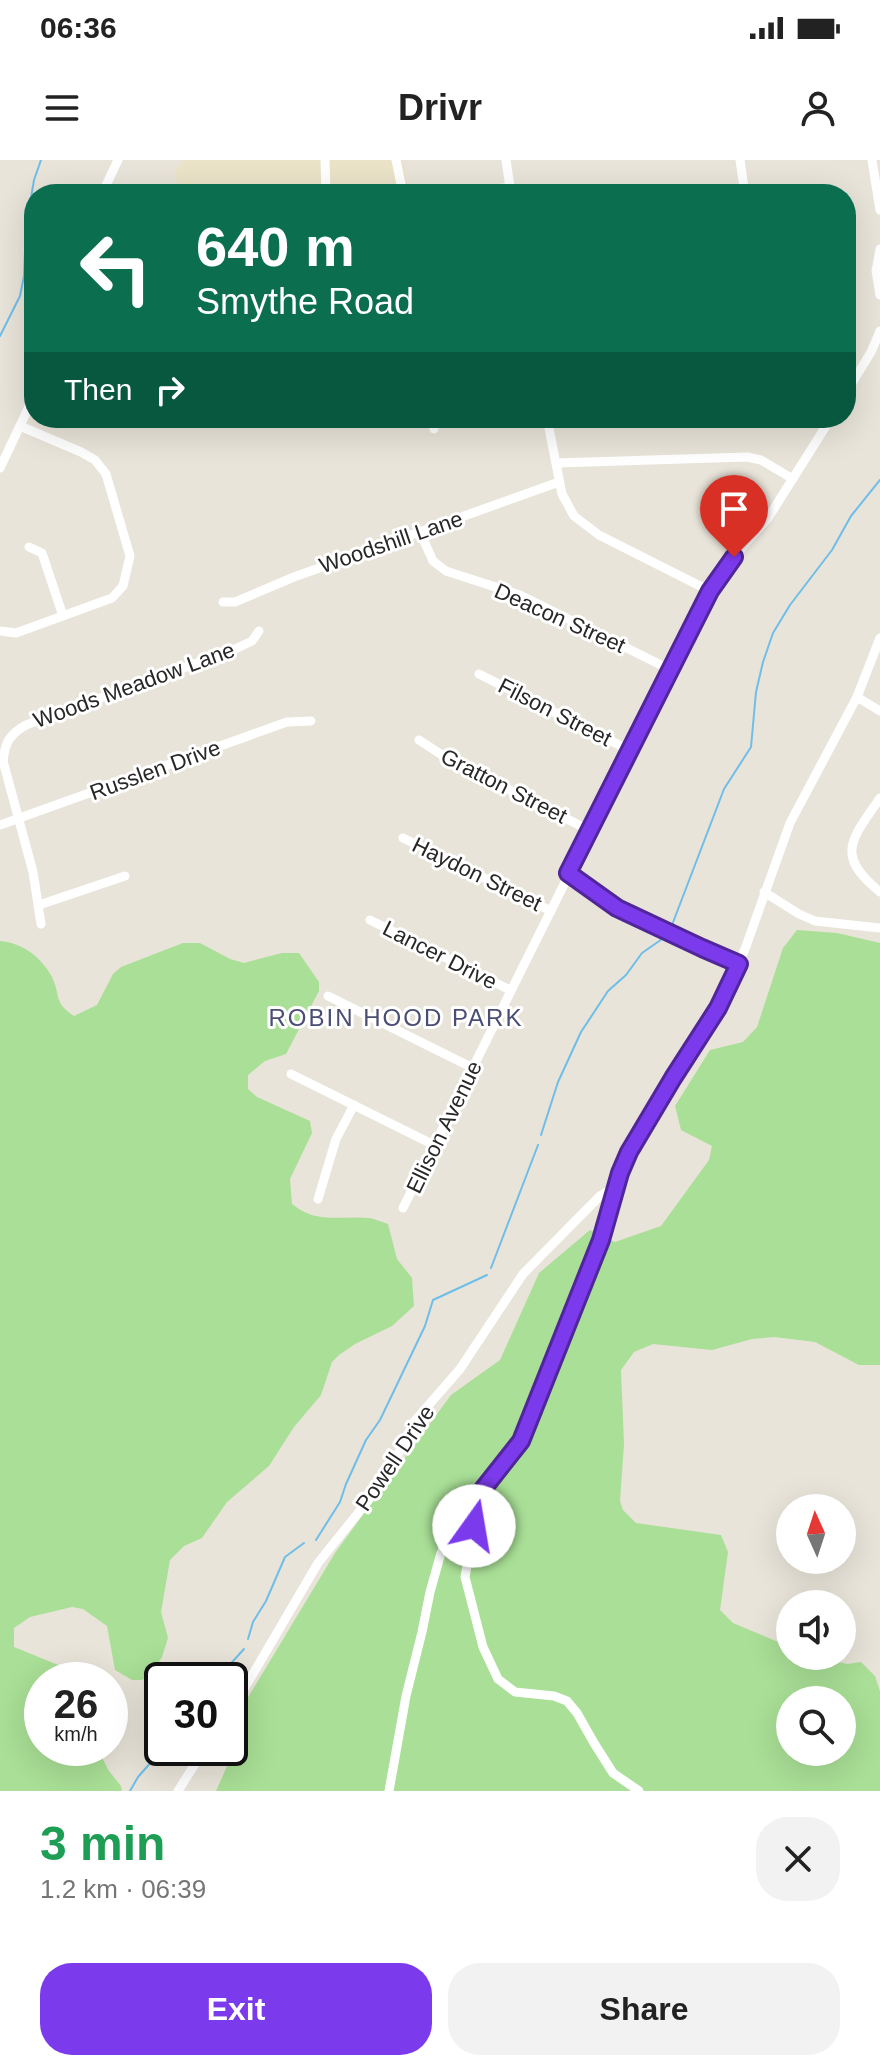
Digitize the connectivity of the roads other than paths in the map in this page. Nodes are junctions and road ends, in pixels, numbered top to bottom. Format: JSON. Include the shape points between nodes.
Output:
{"nodes":[{"id":1,"x":118,"y":160,"type":"edge"},
{"id":2,"x":325,"y":160,"type":"edge"},
{"id":3,"x":396,"y":160,"type":"edge"},
{"id":4,"x":506,"y":160,"type":"edge"},
{"id":5,"x":740,"y":160,"type":"edge"},
{"id":6,"x":872,"y":160,"type":"edge"},
{"id":7,"x":107,"y":184,"type":"edge"},
{"id":8,"x":326,"y":184,"type":"edge"},
{"id":9,"x":401,"y":184,"type":"edge"},
{"id":10,"x":509,"y":184,"type":"edge"},
{"id":11,"x":744,"y":184,"type":"edge"},
{"id":12,"x":880,"y":210,"type":"edge"},
{"id":13,"x":880,"y":249,"type":"edge"},
{"id":14,"x":880,"y":292,"type":"edge"},
{"id":15,"x":880,"y":331,"type":"edge"},
{"id":16,"x":856,"y":376,"type":"edge"},
{"id":17,"x":24,"y":417,"type":"edge"},
{"id":18,"x":20,"y":426,"type":"junction"},
{"id":19,"x":24,"y":428,"type":"edge"},
{"id":20,"x":25,"y":428,"type":"edge"},
{"id":21,"x":549,"y":428,"type":"edge"},
{"id":22,"x":825,"y":428,"type":"edge"},
{"id":23,"x":556,"y":463,"type":"junction"},
{"id":24,"x":0,"y":468,"type":"edge"},
{"id":25,"x":793,"y":479,"type":"junction"},
{"id":26,"x":559,"y":482,"type":"junction"},
{"id":27,"x":420,"y":532,"type":"junction"},
{"id":28,"x":29,"y":547,"type":"dead end"},
{"id":29,"x":710,"y":591,"type":"junction"},
{"id":30,"x":223,"y":602,"type":"dead end"},
{"id":31,"x":63,"y":616,"type":"junction"},
{"id":32,"x":0,"y":631,"type":"edge"},
{"id":33,"x":259,"y":631,"type":"dead end"},
{"id":34,"x":880,"y":638,"type":"edge"},
{"id":35,"x":671,"y":670,"type":"junction"},
{"id":36,"x":479,"y":674,"type":"dead end"},
{"id":37,"x":857,"y":697,"type":"junction"},
{"id":38,"x":880,"y":711,"type":"edge"},
{"id":39,"x":311,"y":721,"type":"dead end"},
{"id":40,"x":419,"y":740,"type":"dead end"},
{"id":41,"x":631,"y":751,"type":"junction"},
{"id":42,"x":880,"y":798,"type":"edge"},
{"id":43,"x":19,"y":818,"type":"junction"},
{"id":44,"x":0,"y":825,"type":"edge"},
{"id":45,"x":591,"y":831,"type":"junction"},
{"id":46,"x":403,"y":838,"type":"dead end"},
{"id":47,"x":568,"y":873,"type":"junction"},
{"id":48,"x":125,"y":876,"type":"dead end"},
{"id":49,"x":764,"y":892,"type":"junction"},
{"id":50,"x":880,"y":892,"type":"edge"},
{"id":51,"x":39,"y":905,"type":"junction"},
{"id":52,"x":551,"y":911,"type":"junction"},
{"id":53,"x":370,"y":920,"type":"dead end"},
{"id":54,"x":41,"y":924,"type":"dead end"},
{"id":55,"x":880,"y":928,"type":"edge"},
{"id":56,"x":739,"y":964,"type":"junction"},
{"id":57,"x":510,"y":990,"type":"junction"},
{"id":58,"x":328,"y":996,"type":"dead end"},
{"id":59,"x":473,"y":1068,"type":"junction"},
{"id":60,"x":291,"y":1074,"type":"dead end"},
{"id":61,"x":354,"y":1105,"type":"junction"},
{"id":62,"x":434,"y":1145,"type":"junction"},
{"id":63,"x":616,"y":1187,"type":"junction"},
{"id":64,"x":318,"y":1199,"type":"dead end"},
{"id":65,"x":403,"y":1208,"type":"dead end"},
{"id":66,"x":476,"y":1498,"type":"junction"},
{"id":67,"x":248,"y":1682,"type":"edge"},
{"id":68,"x":194,"y":1766,"type":"edge"},
{"id":69,"x":178,"y":1791,"type":"edge"},
{"id":70,"x":389,"y":1791,"type":"edge"},
{"id":71,"x":639,"y":1791,"type":"edge"}],
"edges":[{"from":1,"to":7,"type":"street"},
{"from":2,"to":8,"type":"street"},
{"from":3,"to":9,"type":"street"},
{"from":4,"to":10,"type":"street"},
{"from":5,"to":11,"type":"street"},
{"from":6,"to":12,"type":"street"},
{"from":13,"to":14,"type":"street"},
{"from":15,"to":16,"type":"street"},
{"from":17,"to":18,"type":"street"},
{"from":18,"to":19,"type":"street"},
{"from":18,"to":24,"type":"street"},
{"from":20,"to":31,"type":"street","via":[[95,460],[106,474],[130,556],[123,586],[112,598]]},
{"from":21,"to":23,"type":"street"},
{"from":22,"to":25,"type":"street","name":"Ellison Avenue"},
{"from":23,"to":25,"type":"street","via":[[747,457]]},
{"from":23,"to":26,"type":"street"},
{"from":25,"to":29,"type":"street","name":"Ellison Avenue"},
{"from":26,"to":27,"type":"street","name":"Woodshill Lane"},
{"from":26,"to":29,"type":"street","via":[[581,523]]},
{"from":27,"to":30,"type":"street","name":"Woodshill Lane","via":[[235,602]]},
{"from":27,"to":35,"type":"street","name":"Deacon Street","via":[[433,561],[446,571],[520,595]]},
{"from":28,"to":31,"type":"street","via":[[42,553]]},
{"from":29,"to":35,"type":"street","name":"Ellison Avenue"},
{"from":31,"to":32,"type":"street","via":[[16,633]]},
{"from":33,"to":43,"type":"street","name":"Woods Meadow Lane","via":[[233,650],[16,731],[3,761]]},
{"from":34,"to":37,"type":"street"},
{"from":35,"to":41,"type":"street","name":"Ellison Avenue"},
{"from":36,"to":41,"type":"street","name":"Filson Street"},
{"from":37,"to":38,"type":"street"},
{"from":37,"to":49,"type":"street","via":[[796,809]]},
{"from":39,"to":43,"type":"street","name":"Russlen Drive","via":[[287,722]]},
{"from":40,"to":45,"type":"street","name":"Gratton Street"},
{"from":41,"to":45,"type":"street","name":"Ellison Avenue"},
{"from":42,"to":50,"type":"street","via":[[855,836],[852,859],[860,875]]},
{"from":43,"to":44,"type":"street","name":"Russlen Drive"},
{"from":43,"to":51,"type":"street","name":"Woods Meadow Lane"},
{"from":45,"to":47,"type":"street","name":"Ellison Avenue"},
{"from":46,"to":52,"type":"street","name":"Haydon Street"},
{"from":47,"to":52,"type":"street","name":"Ellison Avenue"},
{"from":47,"to":56,"type":"street","via":[[617,908]]},
{"from":48,"to":51,"type":"street"},
{"from":49,"to":55,"type":"street","via":[[807,919]]},
{"from":49,"to":56,"type":"street"},
{"from":51,"to":54,"type":"street","name":"Woods Meadow Lane"},
{"from":52,"to":57,"type":"street","name":"Ellison Avenue"},
{"from":53,"to":57,"type":"street","name":"Lancer Drive"},
{"from":56,"to":63,"type":"street","via":[[718,1008],[629,1152]]},
{"from":57,"to":59,"type":"street","name":"Ellison Avenue"},
{"from":58,"to":59,"type":"street"},
{"from":59,"to":62,"type":"street","name":"Ellison Avenue"},
{"from":60,"to":61,"type":"street"},
{"from":61,"to":62,"type":"street"},
{"from":61,"to":64,"type":"street","via":[[336,1139]]},
{"from":62,"to":65,"type":"street","name":"Ellison Avenue"},
{"from":63,"to":66,"type":"street","via":[[601,1240],[521,1441]]},
{"from":63,"to":67,"type":"street","name":"Powell Drive","via":[[600,1196],[523,1274],[454,1376],[414,1422],[379,1486],[318,1563]]},
{"from":66,"to":70,"type":"street","via":[[437,1565]]},
{"from":66,"to":71,"type":"street","via":[[465,1577],[483,1647],[498,1679],[515,1692],[567,1701],[613,1773]]},
{"from":68,"to":69,"type":"street"}]}
